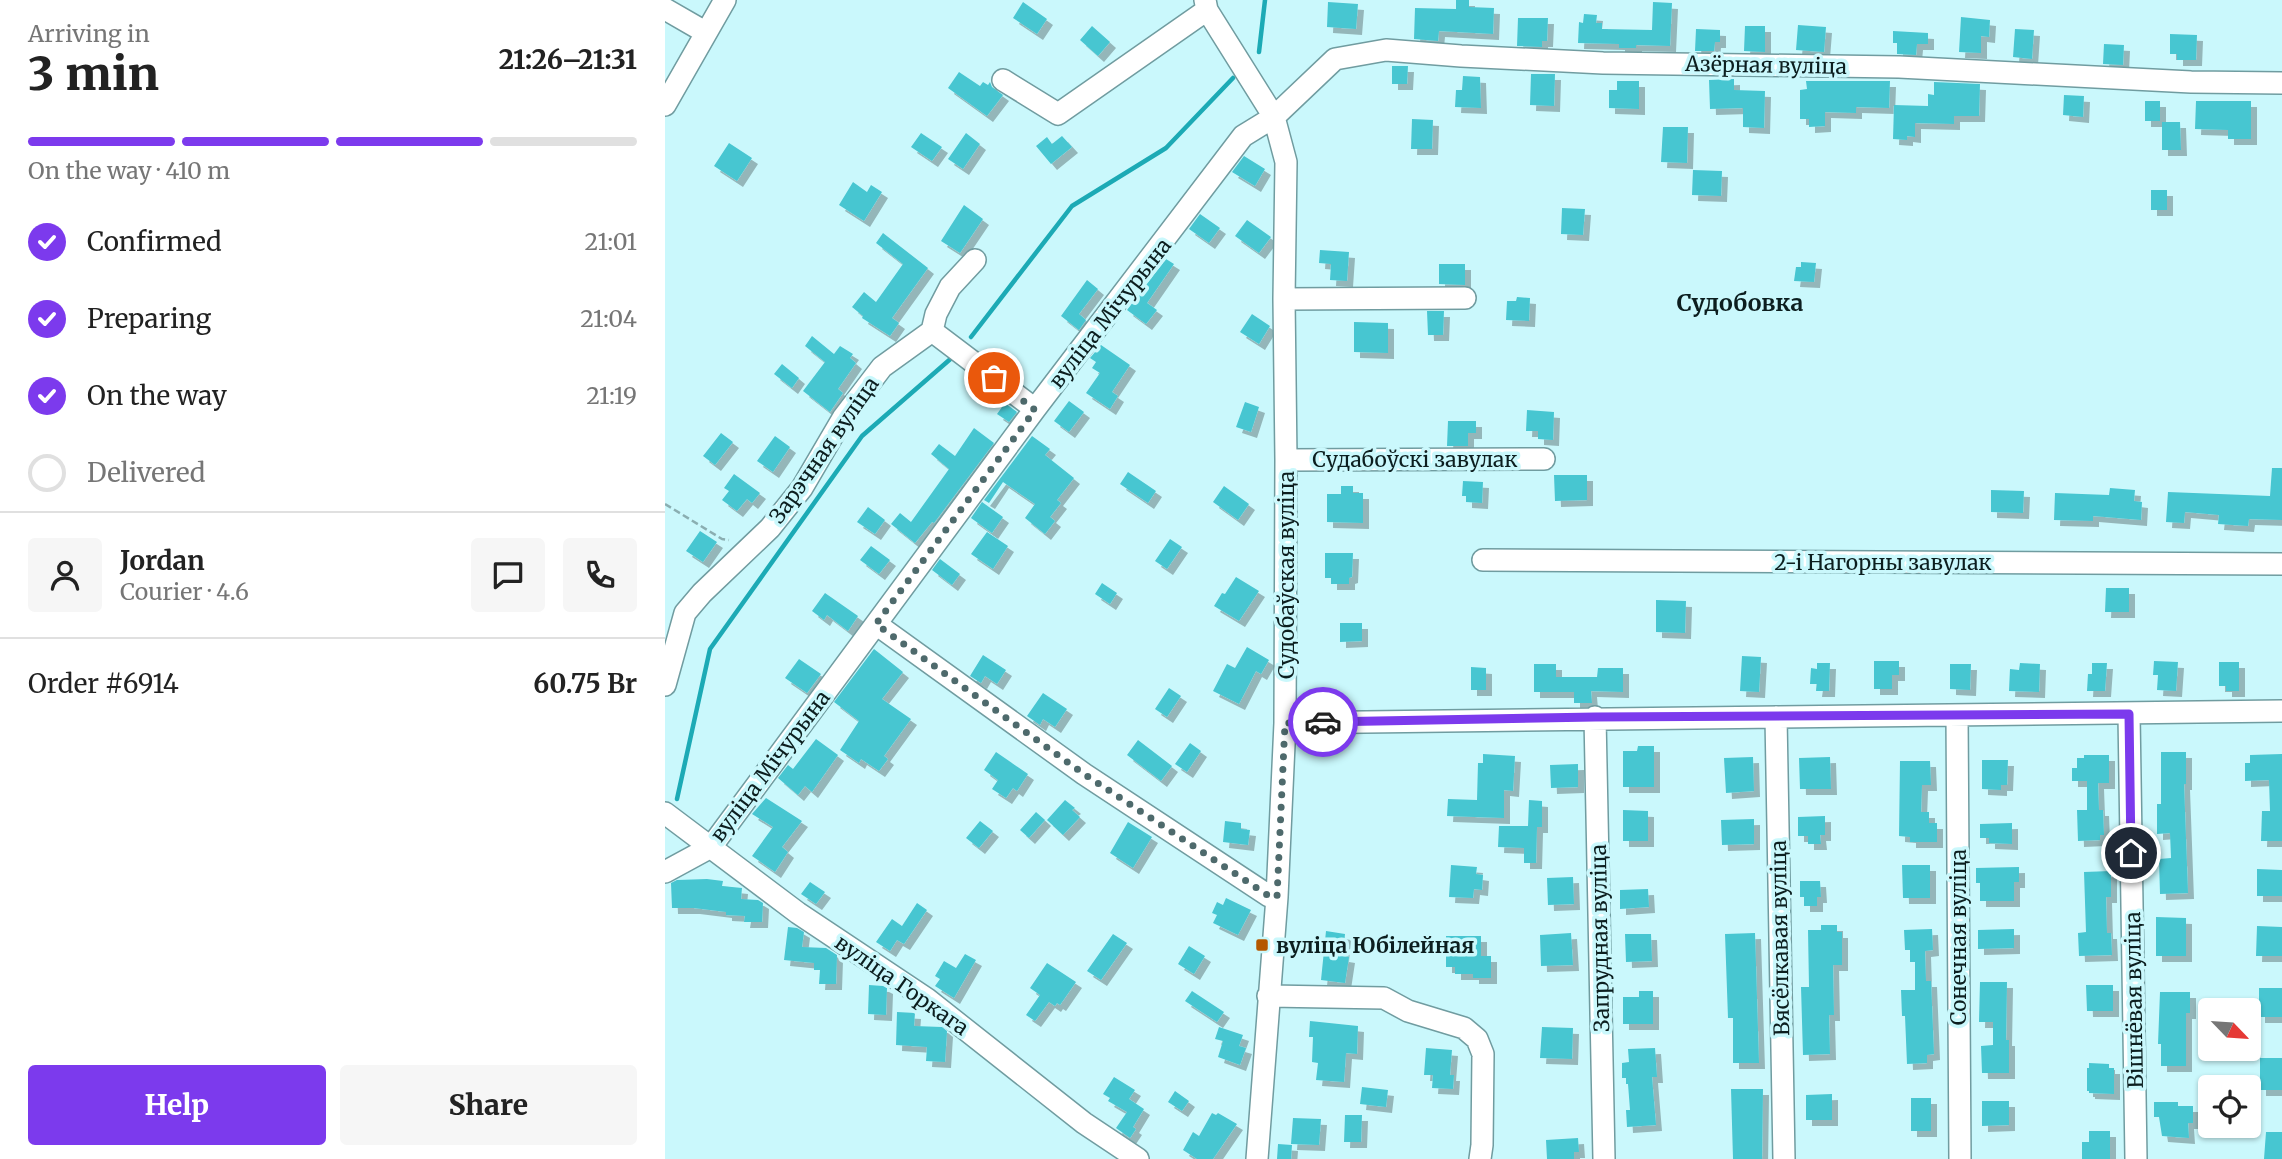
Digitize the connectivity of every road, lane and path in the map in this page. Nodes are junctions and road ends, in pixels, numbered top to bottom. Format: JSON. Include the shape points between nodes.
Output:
{"nodes":[{"id":1,"x":725,"y":0,"type":"edge"},
{"id":2,"x":1206,"y":5,"type":"edge"},
{"id":3,"x":665,"y":9,"type":"edge"},
{"id":4,"x":705,"y":32,"type":"junction"},
{"id":5,"x":1003,"y":80,"type":"dead end"},
{"id":6,"x":2282,"y":83,"type":"edge"},
{"id":7,"x":665,"y":105,"type":"edge"},
{"id":8,"x":1274,"y":117,"type":"junction"},
{"id":9,"x":975,"y":260,"type":"dead end"},
{"id":10,"x":1465,"y":298,"type":"dead end"},
{"id":11,"x":1283,"y":299,"type":"junction"},
{"id":12,"x":932,"y":331,"type":"junction"},
{"id":13,"x":1035,"y":410,"type":"junction"},
{"id":14,"x":1544,"y":459,"type":"dead end"},
{"id":15,"x":1286,"y":460,"type":"junction"},
{"id":16,"x":665,"y":505,"type":"edge"},
{"id":17,"x":753,"y":544,"type":"junction"},
{"id":18,"x":1483,"y":560,"type":"dead end"},
{"id":19,"x":2282,"y":564,"type":"edge"},
{"id":20,"x":876,"y":624,"type":"junction"},
{"id":21,"x":665,"y":685,"type":"edge"},
{"id":22,"x":2282,"y":711,"type":"edge"},
{"id":23,"x":2129,"y":714,"type":"junction"},
{"id":24,"x":1957,"y":715,"type":"junction"},
{"id":25,"x":1595,"y":717,"type":"junction"},
{"id":26,"x":1776,"y":717,"type":"junction"},
{"id":27,"x":1285,"y":723,"type":"junction"},
{"id":28,"x":665,"y":813,"type":"edge"},
{"id":29,"x":711,"y":847,"type":"junction"},
{"id":30,"x":665,"y":873,"type":"edge"},
{"id":31,"x":1277,"y":897,"type":"junction"},
{"id":32,"x":1268,"y":996,"type":"junction"},
{"id":33,"x":1138,"y":1159,"type":"edge"},
{"id":34,"x":1257,"y":1159,"type":"edge"},
{"id":35,"x":1480,"y":1159,"type":"edge"},
{"id":36,"x":1604,"y":1159,"type":"edge"},
{"id":37,"x":1784,"y":1159,"type":"edge"},
{"id":38,"x":1960,"y":1159,"type":"edge"},
{"id":39,"x":2136,"y":1159,"type":"edge"}],
"edges":[{"from":1,"to":4,"type":"street"},
{"from":2,"to":5,"type":"street","via":[[1058,114]]},
{"from":2,"to":8,"type":"street"},
{"from":3,"to":4,"type":"street"},
{"from":4,"to":7,"type":"street"},
{"from":6,"to":8,"type":"street","name":"Азёрная вуліца","via":[[1899,67],[1603,63],[1386,50],[1335,59]]},
{"from":8,"to":11,"type":"street","name":"Судобаўская вуліца","via":[[1286,162]]},
{"from":8,"to":13,"type":"street","name":"вуліца Мічурына","via":[[1243,136]]},
{"from":9,"to":12,"type":"street","via":[[950,286]]},
{"from":10,"to":11,"type":"street"},
{"from":11,"to":15,"type":"street","name":"Судобаўская вуліца"},
{"from":12,"to":13,"type":"street"},
{"from":12,"to":17,"type":"street","name":"Зарэчная вуліца","via":[[882,367],[843,418],[802,488]]},
{"from":13,"to":20,"type":"street","name":"вуліца Мічурына"},
{"from":14,"to":15,"type":"street","name":"Судабоўскі завулак"},
{"from":15,"to":27,"type":"street","name":"Судобаўская вуліца"},
{"from":16,"to":17,"type":"path","via":[[722,539]]},
{"from":17,"to":21,"type":"street","name":"Зарэчная вуліца","via":[[685,613]]},
{"from":18,"to":19,"type":"street","name":"2-і Нагорны завулак"},
{"from":20,"to":29,"type":"street","name":"вуліца Мічурына"},
{"from":20,"to":31,"type":"street","via":[[1084,774]]},
{"from":22,"to":23,"type":"street"},
{"from":23,"to":24,"type":"street"},
{"from":23,"to":39,"type":"street","name":"Вішнёвая вуліца"},
{"from":24,"to":26,"type":"street"},
{"from":24,"to":38,"type":"street","name":"Сонечная вуліца"},
{"from":25,"to":26,"type":"street"},
{"from":25,"to":27,"type":"street"},
{"from":25,"to":36,"type":"street","name":"Запрудная вуліца"},
{"from":26,"to":37,"type":"street","name":"Вясёлкавая вуліца"},
{"from":27,"to":31,"type":"street","name":"Судобаўская вуліца"},
{"from":28,"to":29,"type":"street","name":"вуліца Горкага"},
{"from":29,"to":30,"type":"street","name":"вуліца Мічурына"},
{"from":29,"to":33,"type":"street","name":"вуліца Горкага","via":[[798,913],[927,999],[1084,1123]]},
{"from":31,"to":32,"type":"street","name":"Судобаўская вуліца"},
{"from":32,"to":34,"type":"street","name":"Судобаўская вуліца"},
{"from":32,"to":35,"type":"street","via":[[1384,998],[1408,1011],[1464,1028],[1477,1039],[1483,1054]]}]}
